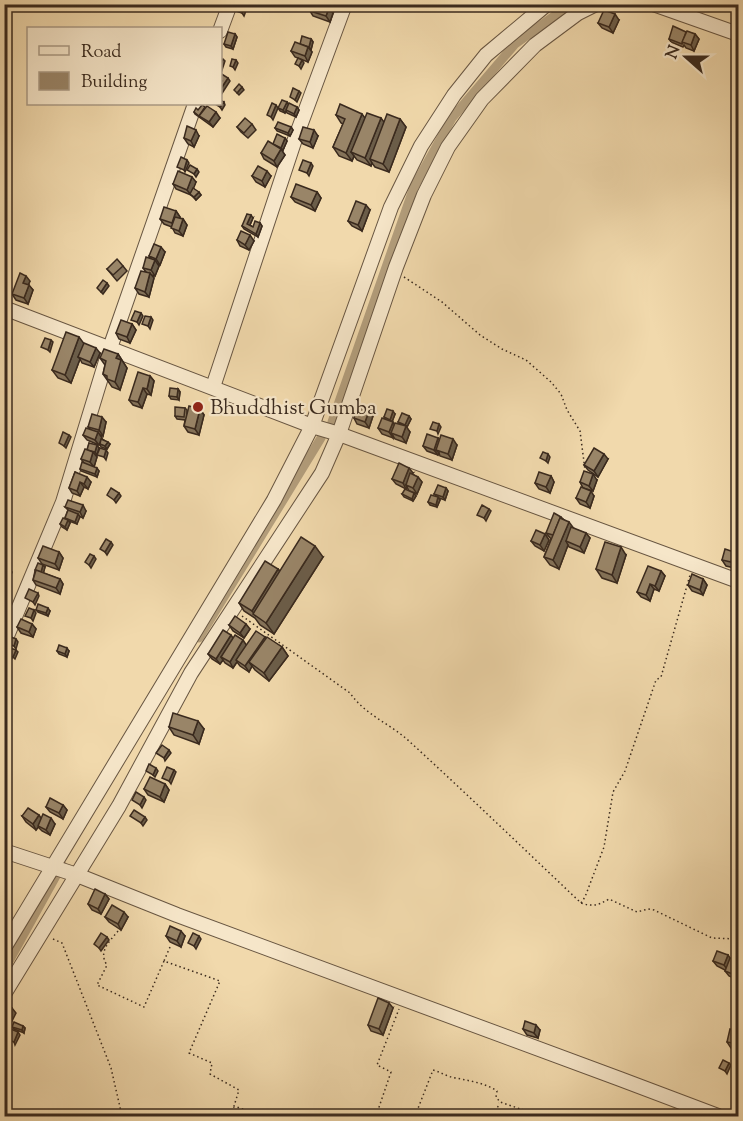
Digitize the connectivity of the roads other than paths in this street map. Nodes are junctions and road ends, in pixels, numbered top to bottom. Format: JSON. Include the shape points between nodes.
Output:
{"nodes":[{"id":1,"x":230,"y":4,"type":"edge"},
{"id":2,"x":345,"y":4,"type":"edge"},
{"id":3,"x":547,"y":4,"type":"edge"},
{"id":4,"x":596,"y":4,"type":"edge"},
{"id":5,"x":653,"y":4,"type":"edge"},
{"id":6,"x":221,"y":27,"type":"edge"},
{"id":7,"x":738,"y":34,"type":"edge"},
{"id":8,"x":195,"y":105,"type":"edge"},
{"id":9,"x":4,"y":308,"type":"edge"},
{"id":10,"x":110,"y":348,"type":"junction"},
{"id":11,"x":213,"y":387,"type":"junction"},
{"id":12,"x":312,"y":426,"type":"junction"},
{"id":13,"x":339,"y":434,"type":"junction"},
{"id":14,"x":738,"y":581,"type":"edge"},
{"id":15,"x":4,"y":643,"type":"edge"},
{"id":16,"x":4,"y":851,"type":"edge"},
{"id":17,"x":52,"y":868,"type":"junction"},
{"id":18,"x":74,"y":874,"type":"junction"},
{"id":19,"x":4,"y":948,"type":"edge"},
{"id":20,"x":4,"y":994,"type":"edge"},
{"id":21,"x":718,"y":1116,"type":"edge"}],
"edges":[{"from":1,"to":6,"type":"street"},
{"from":2,"to":11,"type":"street","via":[[294,142]]},
{"from":3,"to":12,"type":"street","via":[[486,55],[453,95],[421,146],[391,207]]},
{"from":4,"to":13,"type":"street","via":[[535,45],[482,99],[448,147],[396,267]]},
{"from":5,"to":7,"type":"street"},
{"from":8,"to":10,"type":"street"},
{"from":9,"to":10,"type":"street"},
{"from":10,"to":11,"type":"street"},
{"from":10,"to":15,"type":"street","via":[[63,502]]},
{"from":11,"to":12,"type":"street"},
{"from":12,"to":13,"type":"street"},
{"from":12,"to":17,"type":"street","via":[[274,500]]},
{"from":13,"to":14,"type":"street"},
{"from":13,"to":18,"type":"street","via":[[322,473],[190,674],[118,806]]},
{"from":16,"to":17,"type":"street"},
{"from":17,"to":18,"type":"street"},
{"from":17,"to":19,"type":"street"},
{"from":18,"to":20,"type":"street"},
{"from":18,"to":21,"type":"street"}]}
